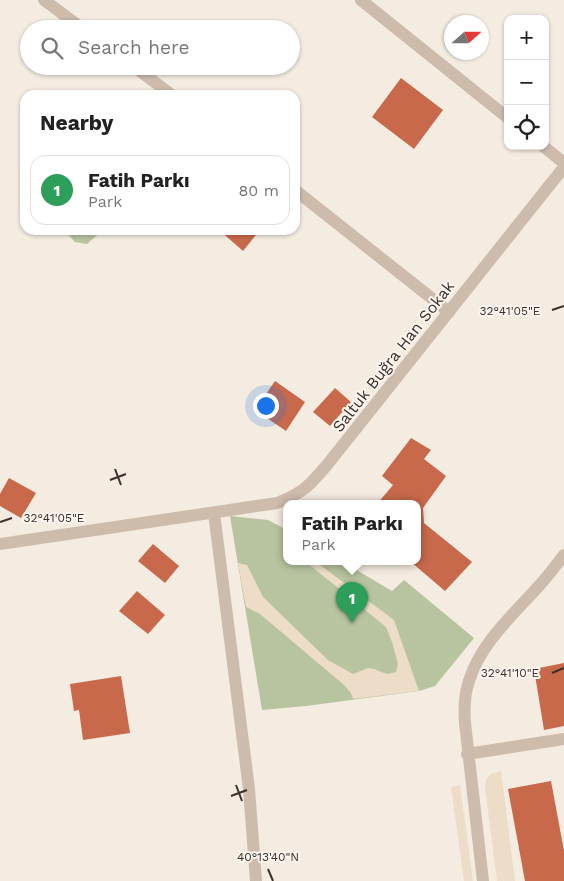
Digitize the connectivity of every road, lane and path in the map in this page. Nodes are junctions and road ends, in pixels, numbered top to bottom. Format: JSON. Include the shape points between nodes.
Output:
{"nodes":[{"id":1,"x":44,"y":0,"type":"edge"},
{"id":2,"x":362,"y":0,"type":"edge"},
{"id":3,"x":71,"y":20,"type":"edge"},
{"id":4,"x":145,"y":75,"type":"edge"},
{"id":5,"x":165,"y":90,"type":"edge"},
{"id":6,"x":504,"y":115,"type":"edge"},
{"id":7,"x":547,"y":150,"type":"edge"},
{"id":8,"x":564,"y":165,"type":"edge"},
{"id":9,"x":300,"y":194,"type":"edge"},
{"id":10,"x":449,"y":312,"type":"junction"},
{"id":11,"x":284,"y":500,"type":"edge"},
{"id":12,"x":283,"y":501,"type":"edge"},
{"id":13,"x":214,"y":513,"type":"junction"},
{"id":14,"x":0,"y":544,"type":"edge"},
{"id":15,"x":564,"y":555,"type":"edge"},
{"id":16,"x":564,"y":739,"type":"edge"},
{"id":17,"x":467,"y":754,"type":"junction"},
{"id":18,"x":256,"y":881,"type":"edge"},
{"id":19,"x":483,"y":881,"type":"edge"}],
"edges":[{"from":1,"to":3,"type":"street"},
{"from":2,"to":6,"type":"street"},
{"from":4,"to":5,"type":"street"},
{"from":7,"to":8,"type":"street"},
{"from":8,"to":10,"type":"street","name":"Saltuk Buğra Han Sokak"},
{"from":9,"to":10,"type":"street"},
{"from":10,"to":11,"type":"street","name":"Saltuk Buğra Han Sokak","via":[[312,482],[297,495]]},
{"from":12,"to":13,"type":"street","name":"Saltuk Buğra Han Sokak"},
{"from":13,"to":14,"type":"street","name":"Saltuk Buğra Han Sokak"},
{"from":13,"to":18,"type":"street","via":[[249,789]]},
{"from":15,"to":17,"type":"street","via":[[492,637],[477,663],[464,699]]},
{"from":16,"to":17,"type":"street"},
{"from":17,"to":19,"type":"street"}]}
